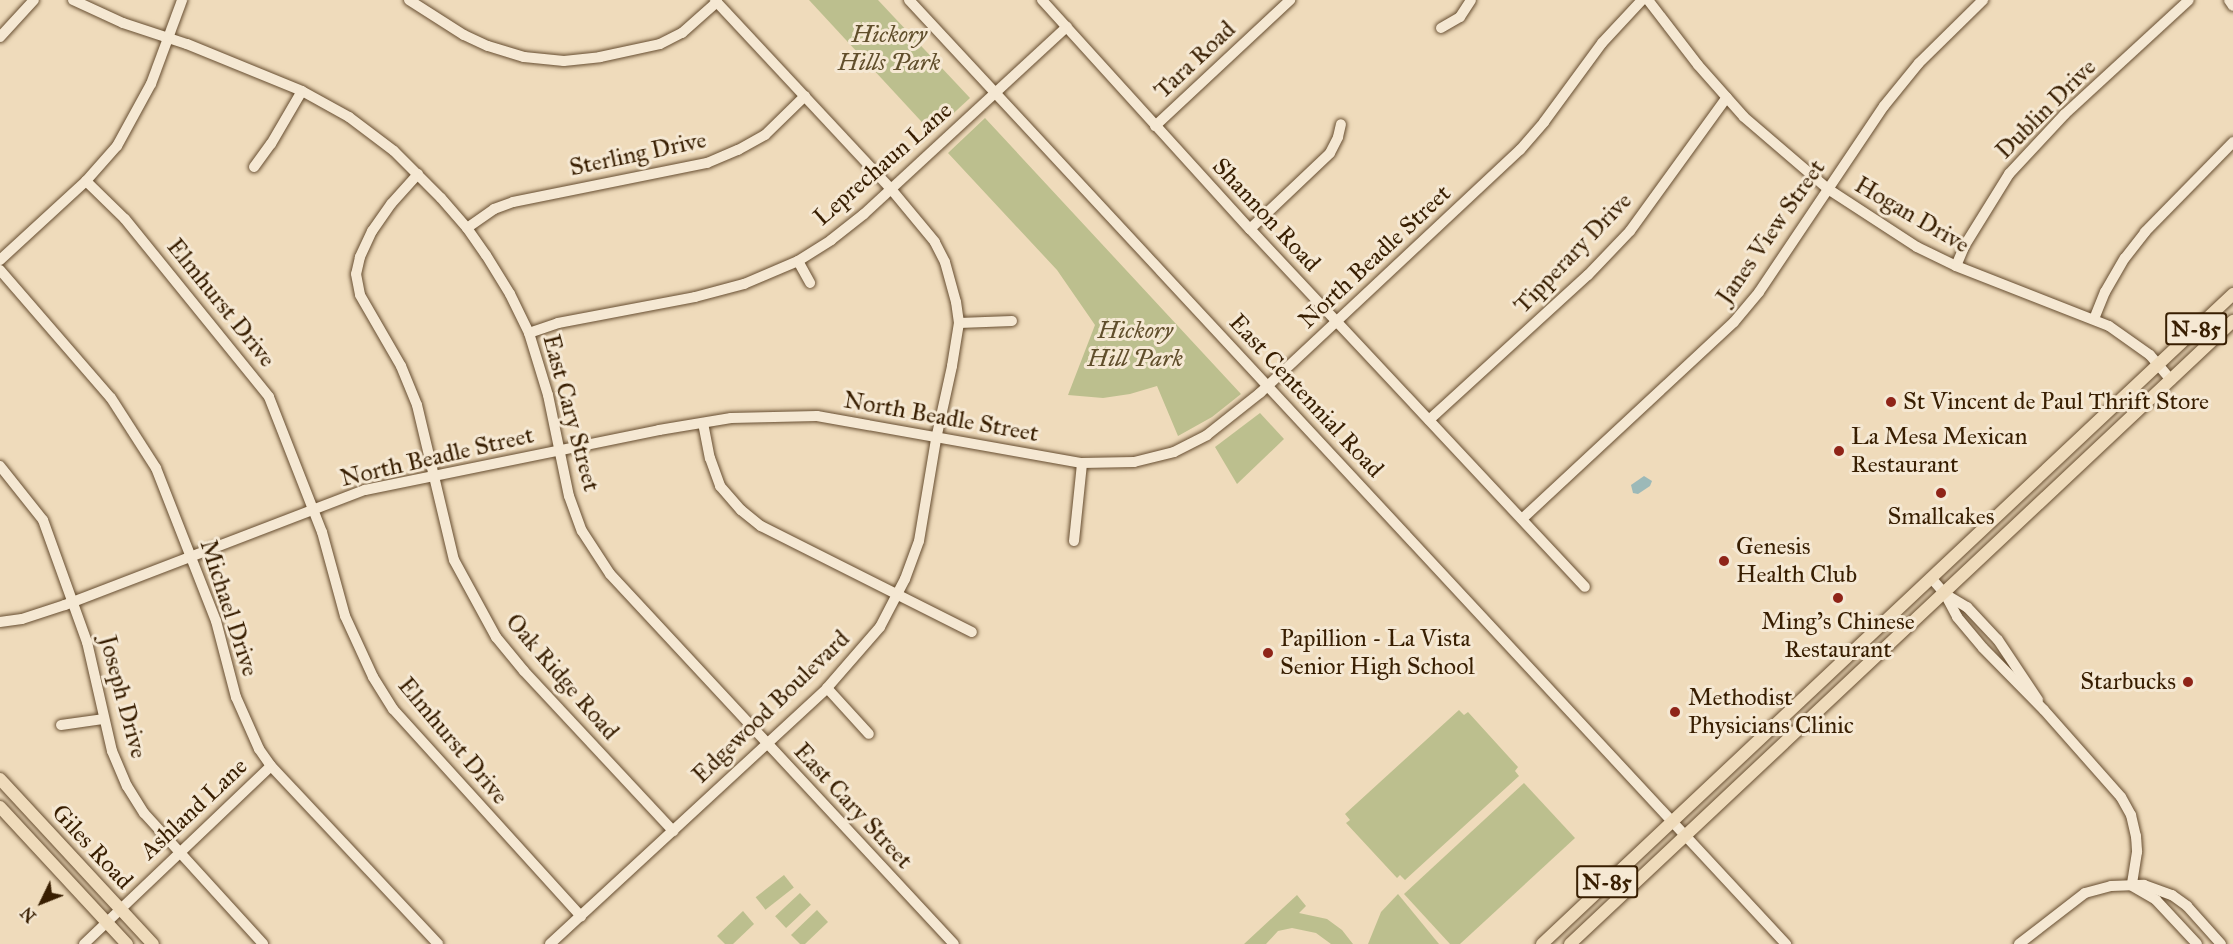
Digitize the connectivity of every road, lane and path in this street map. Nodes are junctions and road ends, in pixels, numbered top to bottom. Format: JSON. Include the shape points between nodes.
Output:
{"nodes":[{"id":1,"x":34,"y":0,"type":"edge"},
{"id":2,"x":73,"y":0,"type":"edge"},
{"id":3,"x":182,"y":0,"type":"edge"},
{"id":4,"x":409,"y":0,"type":"edge"},
{"id":5,"x":909,"y":0,"type":"edge"},
{"id":6,"x":1042,"y":0,"type":"edge"},
{"id":7,"x":1290,"y":0,"type":"edge"},
{"id":8,"x":1471,"y":0,"type":"edge"},
{"id":9,"x":1642,"y":0,"type":"edge"},
{"id":10,"x":1648,"y":0,"type":"edge"},
{"id":11,"x":1983,"y":0,"type":"edge"},
{"id":12,"x":2189,"y":0,"type":"edge"},
{"id":13,"x":2229,"y":0,"type":"edge"},
{"id":14,"x":716,"y":1,"type":"edge"},
{"id":15,"x":2233,"y":6,"type":"edge"},
{"id":16,"x":1066,"y":27,"type":"junction"},
{"id":17,"x":1441,"y":28,"type":"dead end"},
{"id":18,"x":0,"y":37,"type":"edge"},
{"id":19,"x":167,"y":37,"type":"junction"},
{"id":20,"x":302,"y":91,"type":"junction"},
{"id":21,"x":995,"y":93,"type":"junction"},
{"id":22,"x":805,"y":96,"type":"junction"},
{"id":23,"x":1727,"y":97,"type":"junction"},
{"id":24,"x":1341,"y":124,"type":"dead end"},
{"id":25,"x":1155,"y":126,"type":"junction"},
{"id":26,"x":2233,"y":142,"type":"edge"},
{"id":27,"x":254,"y":167,"type":"dead end"},
{"id":28,"x":418,"y":174,"type":"junction"},
{"id":29,"x":86,"y":181,"type":"junction"},
{"id":30,"x":891,"y":189,"type":"junction"},
{"id":31,"x":1828,"y":189,"type":"junction"},
{"id":32,"x":467,"y":228,"type":"junction"},
{"id":33,"x":1250,"y":229,"type":"junction"},
{"id":34,"x":0,"y":260,"type":"edge"},
{"id":35,"x":798,"y":261,"type":"junction"},
{"id":36,"x":1956,"y":266,"type":"junction"},
{"id":37,"x":0,"y":270,"type":"edge"},
{"id":38,"x":810,"y":283,"type":"dead end"},
{"id":39,"x":2233,"y":294,"type":"edge"},
{"id":40,"x":2094,"y":319,"type":"junction"},
{"id":41,"x":1012,"y":321,"type":"dead end"},
{"id":42,"x":2233,"y":321,"type":"edge"},
{"id":43,"x":1337,"y":322,"type":"junction"},
{"id":44,"x":959,"y":323,"type":"junction"},
{"id":45,"x":529,"y":333,"type":"junction"},
{"id":46,"x":2159,"y":365,"type":"junction"},
{"id":47,"x":2171,"y":380,"type":"junction"},
{"id":48,"x":1269,"y":385,"type":"junction"},
{"id":49,"x":1429,"y":420,"type":"junction"},
{"id":50,"x":703,"y":423,"type":"junction"},
{"id":51,"x":936,"y":439,"type":"junction"},
{"id":52,"x":559,"y":451,"type":"junction"},
{"id":53,"x":1082,"y":463,"type":"junction"},
{"id":54,"x":0,"y":466,"type":"edge"},
{"id":55,"x":435,"y":476,"type":"junction"},
{"id":56,"x":313,"y":510,"type":"junction"},
{"id":57,"x":1522,"y":519,"type":"junction"},
{"id":58,"x":1074,"y":541,"type":"dead end"},
{"id":59,"x":191,"y":557,"type":"junction"},
{"id":60,"x":1932,"y":579,"type":"junction"},
{"id":61,"x":1585,"y":587,"type":"dead end"},
{"id":62,"x":898,"y":594,"type":"junction"},
{"id":63,"x":1945,"y":594,"type":"junction"},
{"id":64,"x":73,"y":602,"type":"junction"},
{"id":65,"x":0,"y":622,"type":"edge"},
{"id":66,"x":972,"y":632,"type":"dead end"},
{"id":67,"x":827,"y":688,"type":"junction"},
{"id":68,"x":2044,"y":710,"type":"junction"},
{"id":69,"x":103,"y":719,"type":"junction"},
{"id":70,"x":61,"y":725,"type":"dead end"},
{"id":71,"x":869,"y":734,"type":"dead end"},
{"id":72,"x":766,"y":744,"type":"junction"},
{"id":73,"x":271,"y":766,"type":"junction"},
{"id":74,"x":0,"y":779,"type":"edge"},
{"id":75,"x":0,"y":807,"type":"edge"},
{"id":76,"x":1672,"y":820,"type":"junction"},
{"id":77,"x":673,"y":831,"type":"junction"},
{"id":78,"x":1686,"y":835,"type":"junction"},
{"id":79,"x":178,"y":853,"type":"junction"},
{"id":80,"x":2132,"y":885,"type":"junction"},
{"id":81,"x":120,"y":908,"type":"junction"},
{"id":82,"x":581,"y":916,"type":"junction"},
{"id":83,"x":106,"y":921,"type":"junction"},
{"id":84,"x":84,"y":944,"type":"edge"},
{"id":85,"x":127,"y":944,"type":"edge"},
{"id":86,"x":153,"y":944,"type":"edge"},
{"id":87,"x":263,"y":944,"type":"edge"},
{"id":88,"x":438,"y":944,"type":"edge"},
{"id":89,"x":550,"y":944,"type":"edge"},
{"id":90,"x":954,"y":944,"type":"edge"},
{"id":91,"x":1542,"y":944,"type":"edge"},
{"id":92,"x":1570,"y":944,"type":"edge"},
{"id":93,"x":1786,"y":944,"type":"edge"},
{"id":94,"x":2019,"y":944,"type":"edge"},
{"id":95,"x":2197,"y":944,"type":"edge"},
{"id":96,"x":2221,"y":944,"type":"edge"}],
"edges":[{"from":1,"to":18,"type":"street"},
{"from":2,"to":19,"type":"street","name":"East Cary Street","via":[[123,23]]},
{"from":3,"to":19,"type":"street"},
{"from":4,"to":14,"type":"street","via":[[488,46],[524,57],[564,61],[660,44],[682,33]]},
{"from":5,"to":21,"type":"street","name":"East Centennial Road"},
{"from":6,"to":16,"type":"street","name":"Shannon Road"},
{"from":7,"to":25,"type":"street","name":"Tara Road"},
{"from":8,"to":17,"type":"street","via":[[1460,17]]},
{"from":9,"to":43,"type":"street","name":"North Beadle Street","via":[[1602,43],[1520,150]]},
{"from":10,"to":23,"type":"street","name":"Hogan Drive"},
{"from":11,"to":31,"type":"street","name":"Janes View Street","via":[[1912,71]]},
{"from":12,"to":36,"type":"street","name":"Dublin Drive","via":[[2065,114],[2009,174]]},
{"from":13,"to":15,"type":"street"},
{"from":14,"to":22,"type":"street","name":"Edgewood Boulevard"},
{"from":16,"to":21,"type":"street","name":"Leprechaun Lane"},
{"from":16,"to":25,"type":"street","name":"Shannon Road"},
{"from":19,"to":20,"type":"street","name":"East Cary Street"},
{"from":19,"to":29,"type":"street","via":[[140,108],[117,146]]},
{"from":20,"to":27,"type":"street"},
{"from":20,"to":28,"type":"street","name":"East Cary Street","via":[[349,117]]},
{"from":21,"to":30,"type":"street","name":"Leprechaun Lane"},
{"from":21,"to":48,"type":"street","name":"East Centennial Road"},
{"from":22,"to":30,"type":"street","name":"Edgewood Boulevard"},
{"from":22,"to":32,"type":"street","name":"Sterling Drive","via":[[765,135],[707,164],[513,202],[494,209]]},
{"from":23,"to":31,"type":"street","name":"Hogan Drive","via":[[1779,150]]},
{"from":23,"to":49,"type":"street","name":"Tipperary Drive","via":[[1630,231],[1588,275]]},
{"from":24,"to":33,"type":"street","via":[[1330,153]]},
{"from":25,"to":33,"type":"street","name":"Shannon Road"},
{"from":26,"to":40,"type":"street","via":[[2131,249],[2105,291]]},
{"from":28,"to":32,"type":"street","name":"East Cary Street"},
{"from":28,"to":55,"type":"street","name":"Oak Ridge Road","via":[[372,231],[356,274],[360,295],[401,366],[417,405]]},
{"from":29,"to":34,"type":"street"},
{"from":29,"to":56,"type":"street","name":"Elmhurst Drive","via":[[125,219],[261,386],[273,406]]},
{"from":30,"to":35,"type":"street","name":"Leprechaun Lane","via":[[831,240]]},
{"from":30,"to":44,"type":"street","name":"Edgewood Boulevard","via":[[935,242],[951,280]]},
{"from":31,"to":36,"type":"street","name":"Hogan Drive","via":[[1917,247]]},
{"from":31,"to":57,"type":"street","name":"Janes View Street","via":[[1734,322]]},
{"from":32,"to":45,"type":"street","name":"East Cary Street","via":[[510,294]]},
{"from":33,"to":43,"type":"street","name":"Shannon Road"},
{"from":35,"to":38,"type":"street"},
{"from":35,"to":45,"type":"street","name":"Leprechaun Lane","via":[[744,284],[558,323]]},
{"from":36,"to":40,"type":"street","name":"Hogan Drive"},
{"from":37,"to":59,"type":"street","name":"Michael Drive","via":[[111,398],[136,433],[161,478]]},
{"from":39,"to":46,"type":"main road","number":"N-85"},
{"from":40,"to":46,"type":"street","name":"Hogan Drive","via":[[2132,341]]},
{"from":41,"to":44,"type":"street"},
{"from":42,"to":47,"type":"main road","number":"N-85"},
{"from":43,"to":48,"type":"street","name":"North Beadle Street"},
{"from":43,"to":49,"type":"street","name":"Shannon Road"},
{"from":44,"to":51,"type":"street","name":"Edgewood Boulevard"},
{"from":45,"to":52,"type":"street","name":"East Cary Street","via":[[548,395]]},
{"from":46,"to":47,"type":"street","name":"Hogan Drive"},
{"from":46,"to":60,"type":"main road","number":"N-85"},
{"from":47,"to":63,"type":"main road","number":"N-85"},
{"from":48,"to":53,"type":"street","name":"North Beadle Street","via":[[1207,435],[1174,452],[1134,462]]},
{"from":48,"to":76,"type":"street","name":"East Centennial Road"},
{"from":49,"to":57,"type":"street","name":"Shannon Road"},
{"from":50,"to":51,"type":"street","name":"North Beadle Street","via":[[731,418],[817,416]]},
{"from":50,"to":52,"type":"street","name":"North Beadle Street"},
{"from":50,"to":62,"type":"street","via":[[720,486],[741,510],[761,526]]},
{"from":51,"to":53,"type":"street","name":"North Beadle Street"},
{"from":51,"to":62,"type":"street","name":"Edgewood Boulevard","via":[[919,541]]},
{"from":52,"to":55,"type":"street","name":"North Beadle Street"},
{"from":52,"to":72,"type":"street","name":"East Cary Street","via":[[582,531],[610,574]]},
{"from":53,"to":58,"type":"street"},
{"from":54,"to":64,"type":"street","name":"Joseph Drive","via":[[43,520]]},
{"from":55,"to":56,"type":"street","name":"North Beadle Street","via":[[365,490]]},
{"from":55,"to":77,"type":"street","name":"Oak Ridge Road","via":[[454,560],[496,637]]},
{"from":56,"to":59,"type":"street","name":"North Beadle Street"},
{"from":56,"to":82,"type":"street","name":"Elmhurst Drive","via":[[345,616],[373,677],[393,709]]},
{"from":57,"to":61,"type":"street","name":"Shannon Road"},
{"from":59,"to":64,"type":"street","name":"North Beadle Street"},
{"from":59,"to":73,"type":"street","name":"Michael Drive","via":[[216,621],[236,697],[259,749]]},
{"from":60,"to":63,"type":"street"},
{"from":60,"to":76,"type":"main road","number":"N-85"},
{"from":62,"to":66,"type":"street"},
{"from":62,"to":67,"type":"street","name":"Edgewood Boulevard","via":[[880,627]]},
{"from":63,"to":68,"type":"street","via":[[1957,617],[1983,648]]},
{"from":63,"to":68,"type":"street","via":[[1967,607],[1998,640]]},
{"from":63,"to":78,"type":"main road","number":"N-85"},
{"from":64,"to":65,"type":"street","name":"North Beadle Street"},
{"from":64,"to":69,"type":"street","name":"Joseph Drive","via":[[92,659]]},
{"from":67,"to":71,"type":"street"},
{"from":67,"to":72,"type":"street","name":"Edgewood Boulevard"},
{"from":68,"to":80,"type":"street","via":[[2121,797],[2131,815],[2137,852]]},
{"from":69,"to":70,"type":"street"},
{"from":69,"to":79,"type":"street","name":"Joseph Drive","via":[[127,786]]},
{"from":72,"to":77,"type":"street","name":"Edgewood Boulevard"},
{"from":72,"to":90,"type":"street","name":"East Cary Street"},
{"from":73,"to":79,"type":"street","name":"Ashland Lane"},
{"from":73,"to":88,"type":"street","name":"Michael Drive"},
{"from":74,"to":81,"type":"main road","name":"Giles Road"},
{"from":75,"to":83,"type":"main road","name":"Giles Road"},
{"from":76,"to":78,"type":"street","name":"East Centennial Road"},
{"from":76,"to":91,"type":"main road","number":"N-85"},
{"from":77,"to":82,"type":"street","name":"Edgewood Boulevard"},
{"from":78,"to":92,"type":"main road","number":"N-85"},
{"from":78,"to":93,"type":"street","name":"East Centennial Road"},
{"from":79,"to":81,"type":"street","name":"Ashland Lane"},
{"from":79,"to":87,"type":"street","name":"Joseph Drive"},
{"from":80,"to":94,"type":"street","via":[[2085,893]]},
{"from":80,"to":95,"type":"street","via":[[2156,900]]},
{"from":80,"to":96,"type":"street","via":[[2172,895]]},
{"from":81,"to":83,"type":"street","name":"Ashland Lane"},
{"from":81,"to":86,"type":"main road","name":"Giles Road"},
{"from":82,"to":89,"type":"street","name":"Edgewood Boulevard"},
{"from":83,"to":84,"type":"street","name":"Ashland Lane"},
{"from":83,"to":85,"type":"main road","name":"Giles Road"}]}
